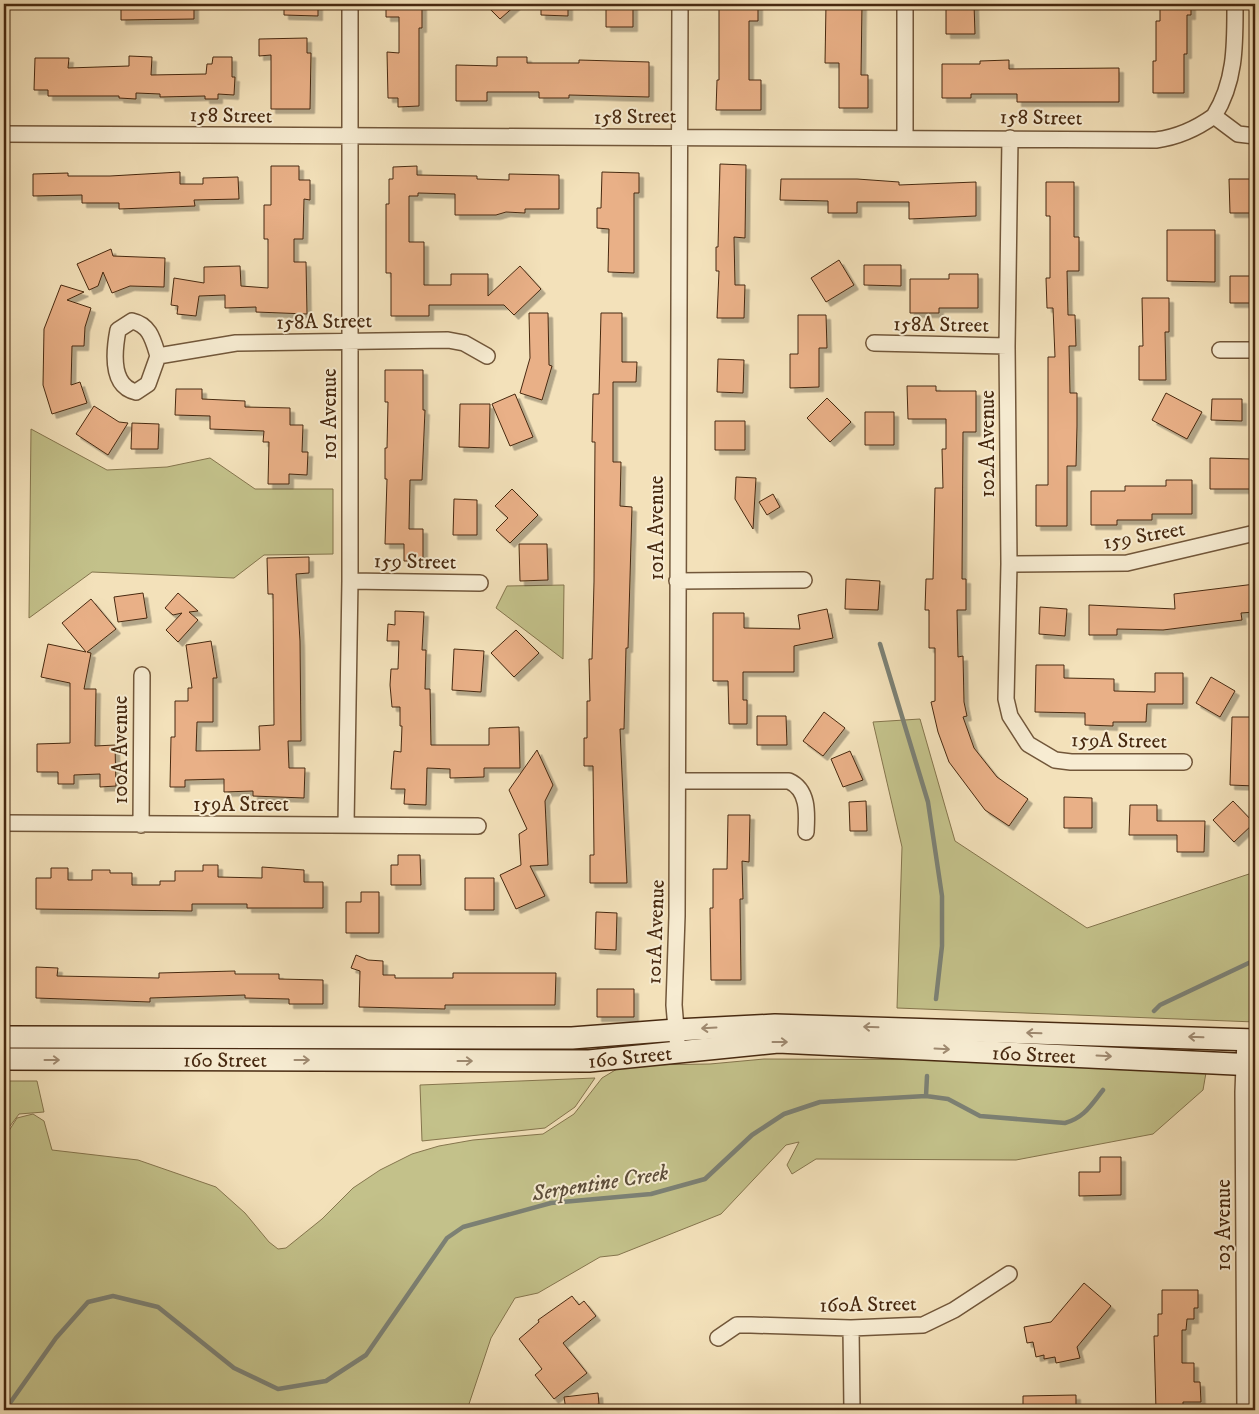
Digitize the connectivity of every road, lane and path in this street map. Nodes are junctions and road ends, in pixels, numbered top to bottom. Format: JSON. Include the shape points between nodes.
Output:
{"nodes":[{"id":1,"x":350,"y":4,"type":"edge"},
{"id":2,"x":680,"y":4,"type":"edge"},
{"id":3,"x":905,"y":4,"type":"edge"},
{"id":4,"x":1235,"y":4,"type":"edge"},
{"id":5,"x":1214,"y":116,"type":"junction"},
{"id":6,"x":4,"y":134,"type":"edge"},
{"id":7,"x":680,"y":136,"type":"junction"},
{"id":8,"x":1255,"y":136,"type":"edge"},
{"id":9,"x":350,"y":138,"type":"junction"},
{"id":10,"x":905,"y":138,"type":"junction"},
{"id":11,"x":1010,"y":138,"type":"junction"},
{"id":12,"x":350,"y":342,"type":"junction"},
{"id":13,"x":874,"y":343,"type":"dead end"},
{"id":14,"x":1008,"y":346,"type":"junction"},
{"id":15,"x":1220,"y":350,"type":"dead end"},
{"id":16,"x":1255,"y":350,"type":"edge"},
{"id":17,"x":158,"y":356,"type":"dead end"},
{"id":18,"x":487,"y":356,"type":"dead end"},
{"id":19,"x":1255,"y":533,"type":"edge"},
{"id":20,"x":1009,"y":564,"type":"junction"},
{"id":21,"x":804,"y":580,"type":"dead end"},
{"id":22,"x":350,"y":581,"type":"junction"},
{"id":23,"x":677,"y":581,"type":"junction"},
{"id":24,"x":480,"y":583,"type":"dead end"},
{"id":25,"x":142,"y":676,"type":"dead end"},
{"id":26,"x":1028,"y":744,"type":"joint"},
{"id":27,"x":1184,"y":762,"type":"dead end"},
{"id":28,"x":678,"y":781,"type":"junction"},
{"id":29,"x":4,"y":823,"type":"edge"},
{"id":30,"x":141,"y":825,"type":"junction"},
{"id":31,"x":346,"y":825,"type":"junction"},
{"id":32,"x":478,"y":826,"type":"dead end"},
{"id":33,"x":806,"y":832,"type":"dead end"},
{"id":34,"x":676,"y":1030,"type":"junction"},
{"id":35,"x":4,"y":1038,"type":"edge"},
{"id":36,"x":1250,"y":1040,"type":"edge"},
{"id":37,"x":679,"y":1052,"type":"junction"},
{"id":38,"x":4,"y":1059,"type":"edge"},
{"id":39,"x":1249,"y":1064,"type":"edge"},
{"id":40,"x":1009,"y":1274,"type":"dead end"},
{"id":41,"x":851,"y":1328,"type":"junction"},
{"id":42,"x":718,"y":1338,"type":"dead end"},
{"id":43,"x":852,"y":1410,"type":"edge"},
{"id":44,"x":1245,"y":1410,"type":"edge"}],
"edges":[{"from":1,"to":9,"type":"street","name":"101 Avenue"},
{"from":2,"to":7,"type":"street","name":"101A Avenue"},
{"from":3,"to":10,"type":"street"},
{"from":4,"to":5,"type":"street","via":[[1234,65],[1222,103]]},
{"from":5,"to":8,"type":"street","via":[[1238,134]]},
{"from":5,"to":11,"type":"street","name":"158 Street","via":[[1183,134],[1156,140]]},
{"from":6,"to":9,"type":"street","name":"158 Street"},
{"from":7,"to":9,"type":"street","name":"158 Street"},
{"from":7,"to":10,"type":"street","name":"158 Street"},
{"from":7,"to":23,"type":"street","name":"101A Avenue"},
{"from":9,"to":12,"type":"street","name":"101 Avenue"},
{"from":10,"to":11,"type":"street","name":"158 Street"},
{"from":11,"to":14,"type":"street","name":"102A Avenue"},
{"from":12,"to":17,"type":"street","name":"158A Street","via":[[236,343]]},
{"from":12,"to":18,"type":"street","name":"158A Street","via":[[448,340],[464,343]]},
{"from":12,"to":22,"type":"street","name":"101 Avenue"},
{"from":13,"to":14,"type":"street","name":"158A Street"},
{"from":14,"to":20,"type":"street","name":"102A Avenue"},
{"from":15,"to":16,"type":"street"},
{"from":19,"to":20,"type":"street","name":"159 Street","via":[[1127,564]]},
{"from":20,"to":26,"type":"street","name":"102A Avenue","via":[[1006,699],[1010,716]]},
{"from":21,"to":23,"type":"street"},
{"from":22,"to":24,"type":"street","name":"159 Street"},
{"from":22,"to":31,"type":"street","name":"101 Avenue"},
{"from":23,"to":28,"type":"street","name":"101A Avenue"},
{"from":25,"to":30,"type":"street","name":"100A Avenue"},
{"from":26,"to":27,"type":"street","name":"159A Street","via":[[1055,760],[1071,762]]},
{"from":28,"to":33,"type":"street","via":[[789,781],[805,800]]},
{"from":28,"to":34,"type":"street","name":"101A Avenue"},
{"from":29,"to":30,"type":"street","name":"159A Street"},
{"from":30,"to":31,"type":"street","name":"159A Street"},
{"from":31,"to":32,"type":"street","name":"159A Street"},
{"from":34,"to":35,"type":"main road","name":"160 Street","via":[[572,1038]]},
{"from":36,"to":34,"type":"main road","name":"160 Street","one_way":true,"via":[[848,1026]]},
{"from":34,"to":37,"type":"street","name":"101A Avenue"},
{"from":36,"to":39,"type":"street","name":"103 Avenue"},
{"from":38,"to":37,"type":"main road","name":"160 Street","one_way":true,"via":[[589,1061]]},
{"from":37,"to":39,"type":"main road","name":"160 Street","one_way":true,"via":[[753,1043],[807,1043]]},
{"from":39,"to":44,"type":"street","name":"103 Avenue"},
{"from":40,"to":41,"type":"street","name":"160A Street","via":[[933,1322]]},
{"from":41,"to":42,"type":"street","name":"160A Street","via":[[737,1326]]},
{"from":41,"to":43,"type":"street"}]}
